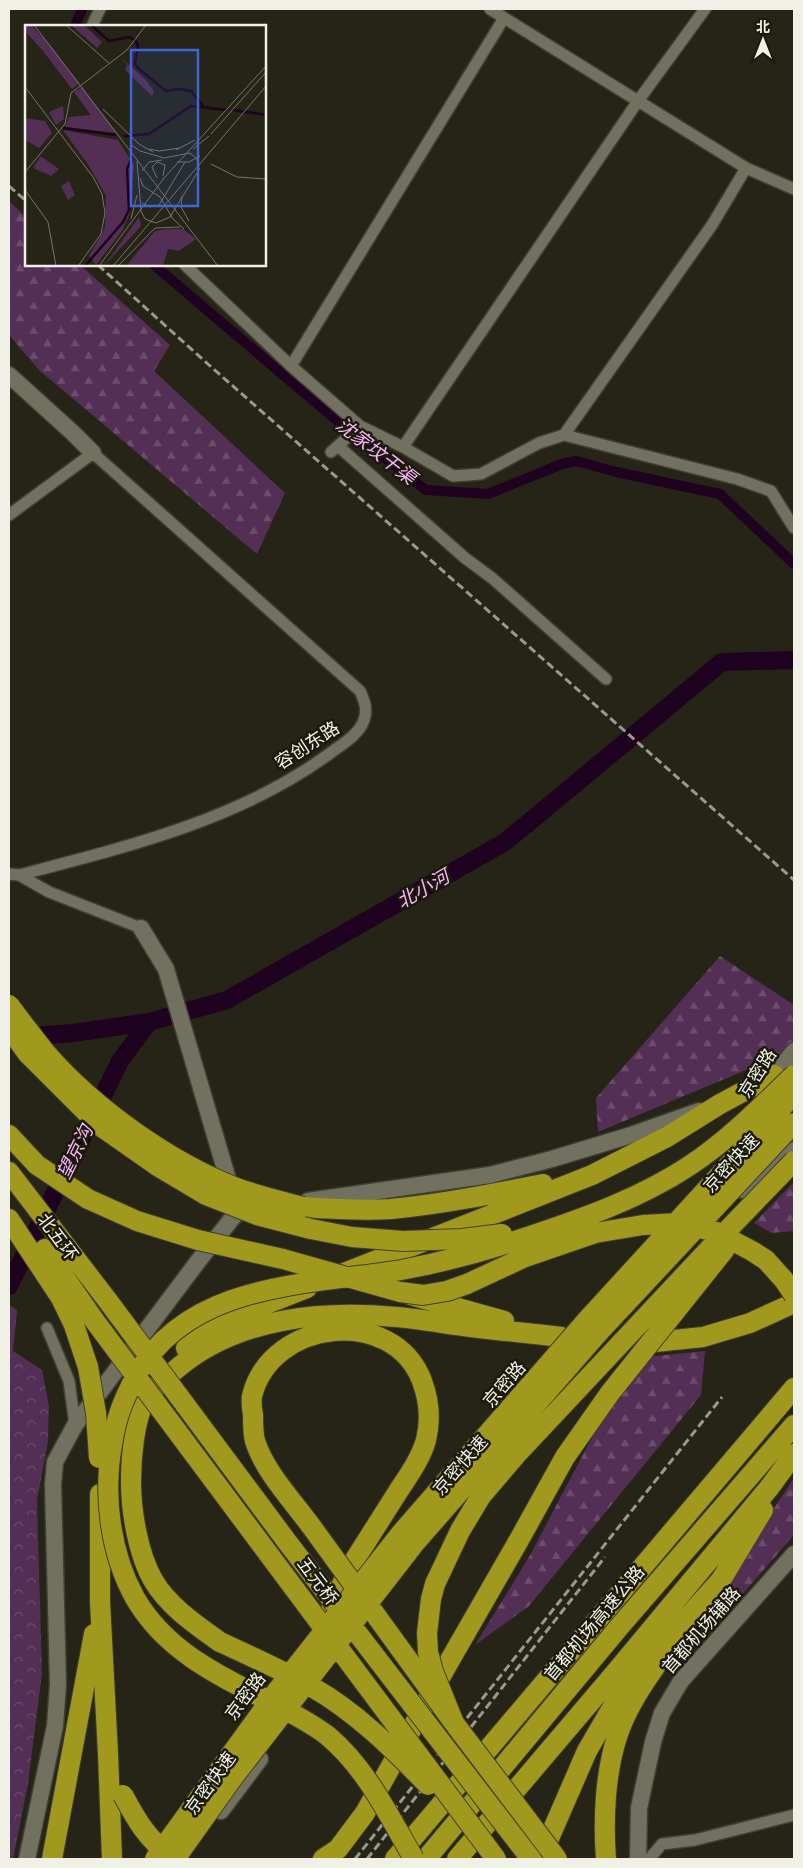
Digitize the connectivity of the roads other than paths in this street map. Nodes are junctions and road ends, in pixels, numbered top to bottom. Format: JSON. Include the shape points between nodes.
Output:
{"nodes":[{"id":1,"x":100,"y":9,"type":"edge"},
{"id":2,"x":490,"y":9,"type":"edge"},
{"id":3,"x":705,"y":9,"type":"edge"},
{"id":4,"x":504,"y":18,"type":"junction"},
{"id":5,"x":92,"y":25,"type":"edge"},
{"id":6,"x":638,"y":101,"type":"junction"},
{"id":7,"x":746,"y":168,"type":"junction"},
{"id":8,"x":794,"y":189,"type":"edge"},
{"id":9,"x":186,"y":266,"type":"edge"},
{"id":10,"x":291,"y":366,"type":"junction"},
{"id":11,"x":9,"y":375,"type":"edge"},
{"id":12,"x":9,"y":384,"type":"edge"},
{"id":13,"x":360,"y":426,"type":"junction"},
{"id":14,"x":564,"y":435,"type":"junction"},
{"id":15,"x":403,"y":447,"type":"junction"},
{"id":16,"x":93,"y":453,"type":"junction"},
{"id":17,"x":9,"y":515,"type":"edge"},
{"id":18,"x":794,"y":528,"type":"edge"},
{"id":19,"x":606,"y":679,"type":"dead end"},
{"id":20,"x":14,"y":875,"type":"edge"},
{"id":21,"x":141,"y":928,"type":"joint"},
{"id":22,"x":9,"y":1005,"type":"edge"},
{"id":23,"x":9,"y":1028,"type":"edge"},
{"id":24,"x":794,"y":1051,"type":"edge"},
{"id":25,"x":784,"y":1075,"type":"edge"},
{"id":26,"x":794,"y":1094,"type":"edge"},
{"id":27,"x":720,"y":1104,"type":"junction"},
{"id":28,"x":794,"y":1123,"type":"edge"},
{"id":29,"x":9,"y":1135,"type":"edge"},
{"id":30,"x":794,"y":1150,"type":"edge"},
{"id":31,"x":790,"y":1166,"type":"edge"},
{"id":32,"x":9,"y":1172,"type":"edge"},
{"id":33,"x":592,"y":1175,"type":"junction"},
{"id":34,"x":14,"y":1205,"type":"edge"},
{"id":35,"x":238,"y":1212,"type":"junction"},
{"id":36,"x":580,"y":1218,"type":"junction"},
{"id":37,"x":38,"y":1237,"type":"junction"},
{"id":38,"x":400,"y":1292,"type":"junction"},
{"id":39,"x":794,"y":1295,"type":"edge"},
{"id":40,"x":108,"y":1302,"type":"joint"},
{"id":41,"x":794,"y":1303,"type":"edge"},
{"id":42,"x":94,"y":1320,"type":"joint"},
{"id":43,"x":47,"y":1328,"type":"dead end"},
{"id":44,"x":561,"y":1337,"type":"junction"},
{"id":45,"x":794,"y":1388,"type":"edge"},
{"id":46,"x":145,"y":1399,"type":"junction"},
{"id":47,"x":75,"y":1424,"type":"junction"},
{"id":48,"x":794,"y":1425,"type":"edge"},
{"id":49,"x":794,"y":1454,"type":"edge"},
{"id":50,"x":794,"y":1460,"type":"edge"},
{"id":51,"x":794,"y":1554,"type":"edge"},
{"id":52,"x":721,"y":1580,"type":"junction"},
{"id":53,"x":100,"y":1602,"type":"junction"},
{"id":54,"x":330,"y":1612,"type":"junction"},
{"id":55,"x":454,"y":1723,"type":"junction"},
{"id":56,"x":108,"y":1754,"type":"junction"},
{"id":57,"x":794,"y":1815,"type":"edge"},
{"id":58,"x":490,"y":1851,"type":"edge"},
{"id":59,"x":27,"y":1859,"type":"edge"},
{"id":60,"x":52,"y":1859,"type":"edge"},
{"id":61,"x":112,"y":1859,"type":"edge"},
{"id":62,"x":148,"y":1859,"type":"edge"},
{"id":63,"x":155,"y":1859,"type":"edge"},
{"id":64,"x":174,"y":1859,"type":"edge"},
{"id":65,"x":185,"y":1859,"type":"edge"},
{"id":66,"x":323,"y":1859,"type":"edge"},
{"id":67,"x":395,"y":1859,"type":"edge"},
{"id":68,"x":414,"y":1859,"type":"edge"},
{"id":69,"x":426,"y":1859,"type":"edge"},
{"id":70,"x":458,"y":1859,"type":"edge"},
{"id":71,"x":531,"y":1859,"type":"edge"},
{"id":72,"x":540,"y":1859,"type":"edge"},
{"id":73,"x":557,"y":1859,"type":"edge"},
{"id":74,"x":606,"y":1859,"type":"edge"},
{"id":75,"x":638,"y":1859,"type":"edge"},
{"id":76,"x":649,"y":1859,"type":"edge"}],
"edges":[{"from":1,"to":5,"type":"street"},
{"from":2,"to":4,"type":"street"},
{"from":3,"to":6,"type":"street"},
{"from":4,"to":6,"type":"street"},
{"from":4,"to":10,"type":"street"},
{"from":6,"to":7,"type":"street"},
{"from":6,"to":15,"type":"street"},
{"from":7,"to":8,"type":"street"},
{"from":7,"to":14,"type":"street","via":[[712,225]]},
{"from":9,"to":10,"type":"street"},
{"from":10,"to":13,"type":"street"},
{"from":11,"to":16,"type":"street"},
{"from":12,"to":16,"type":"street","via":[[70,438]]},
{"from":13,"to":15,"type":"street"},
{"from":13,"to":19,"type":"street","via":[[335,449],[492,578]]},
{"from":14,"to":15,"type":"street","via":[[480,474],[454,476]]},
{"from":14,"to":18,"type":"street","via":[[737,479],[771,491]]},
{"from":16,"to":17,"type":"street"},
{"from":16,"to":20,"type":"street","name":"容创东路","via":[[360,691],[366,704],[364,720],[354,735],[310,768],[243,804],[164,835]]},
{"from":20,"to":21,"type":"street"},
{"from":21,"to":35,"type":"street","via":[[166,970]]},
{"from":22,"to":33,"type":"highway","bridge":true,"via":[[46,1053],[90,1097],[143,1138],[182,1162],[237,1188],[303,1207],[390,1209],[475,1198]]},
{"from":23,"to":36,"type":"highway","bridge":true,"via":[[28,1054],[99,1125],[206,1195],[257,1215],[352,1237],[403,1241],[462,1239],[530,1230]]},
{"from":24,"to":25,"type":"street","name":"京密路"},
{"from":25,"to":27,"type":"highway"},
{"from":25,"to":36,"type":"highway","bridge":true,"via":[[765,1103],[702,1157],[642,1193]]},
{"from":25,"to":54,"type":"street","name":"京密路","via":[[722,1166]]},
{"from":26,"to":63,"type":"highway","name":"京密快速","bridge":true,"via":[[587,1320],[402,1532],[277,1690]]},
{"from":27,"to":33,"type":"highway","via":[[667,1137]]},
{"from":27,"to":35,"type":"street","via":[[631,1135],[490,1175]]},
{"from":28,"to":64,"type":"highway","name":"京密快速","bridge":true,"via":[[599,1332],[414,1544],[234,1776]]},
{"from":29,"to":38,"type":"highway","bridge":true,"via":[[37,1165],[88,1199],[137,1221]]},
{"from":30,"to":65,"type":"street","via":[[725,1206],[521,1430],[421,1546]]},
{"from":31,"to":55,"type":"highway","bridge":true,"via":[[481,1496],[460,1531],[431,1599],[428,1652]]},
{"from":31,"to":66,"type":"highway","bridge":true,"via":[[610,1393],[565,1456],[366,1813],[338,1849]]},
{"from":32,"to":34,"type":"highway","name":"北五环"},
{"from":33,"to":46,"type":"highway","via":[[264,1304],[211,1329],[176,1355],[158,1376]]},
{"from":34,"to":37,"type":"highway"},
{"from":34,"to":37,"type":"highway","name":"北五环"},
{"from":35,"to":47,"type":"street"},
{"from":36,"to":68,"type":"highway","bridge":true,"via":[[513,1242],[446,1260],[256,1292],[199,1313],[159,1344],[124,1398],[115,1423],[109,1478],[112,1532],[123,1574],[137,1601],[153,1623],[190,1658],[304,1719],[328,1736],[367,1778]]},
{"from":37,"to":40,"type":"highway","name":"北五环"},
{"from":37,"to":42,"type":"highway","name":"北五环"},
{"from":37,"to":53,"type":"highway","bridge":true,"via":[[88,1367],[96,1413]]},
{"from":38,"to":39,"type":"highway","bridge":true,"via":[[423,1295],[447,1291],[525,1257],[595,1233],[643,1225],[679,1224],[716,1232],[752,1250],[766,1260]]},
{"from":38,"to":44,"type":"highway","bridge":true},
{"from":40,"to":71,"type":"highway","name":"五元桥","bridge":true},
{"from":41,"to":44,"type":"highway","bridge":true,"via":[[750,1323],[703,1337],[645,1343],[603,1343]]},
{"from":42,"to":58,"type":"highway","name":"五元桥","bridge":true},
{"from":43,"to":47,"type":"street","via":[[69,1381]]},
{"from":44,"to":46,"type":"highway","via":[[395,1317],[346,1314],[294,1319],[251,1328],[219,1341],[195,1354]]},
{"from":45,"to":67,"type":"highway","name":"首都机场高速公路"},
{"from":46,"to":58,"type":"highway","bridge":true,"via":[[134,1435],[131,1482],[138,1533],[146,1566],[154,1582],[191,1621],[220,1642],[313,1688],[356,1717],[392,1747]]},
{"from":47,"to":59,"type":"street","via":[[55,1462],[58,1684],[55,1726]]},
{"from":48,"to":69,"type":"highway","name":"首都机场高速公路","via":[[620,1626]]},
{"from":49,"to":70,"type":"highway"},
{"from":50,"to":52,"type":"highway"},
{"from":51,"to":75,"type":"street","name":"首都机场辅路","via":[[681,1681],[662,1714],[652,1742],[639,1808]]},
{"from":52,"to":72,"type":"highway","via":[[623,1689],[587,1751]]},
{"from":52,"to":74,"type":"highway","via":[[653,1670],[618,1734],[607,1788]]},
{"from":53,"to":56,"type":"highway"},
{"from":53,"to":60,"type":"highway"},
{"from":54,"to":55,"type":"highway","bridge":true,"via":[[352,1563],[412,1471],[426,1442],[429,1419],[427,1395],[418,1371],[400,1350],[380,1338],[353,1330],[321,1333],[296,1341],[274,1357],[260,1377],[252,1397],[255,1440],[265,1463],[311,1526]]},
{"from":54,"to":62,"type":"street","name":"京密路"},
{"from":55,"to":73,"type":"highway","bridge":true},
{"from":56,"to":61,"type":"highway"},
{"from":56,"to":64,"type":"highway","bridge":true,"via":[[138,1823],[153,1842]]},
{"from":57,"to":76,"type":"street","via":[[695,1840],[662,1844]]}]}
